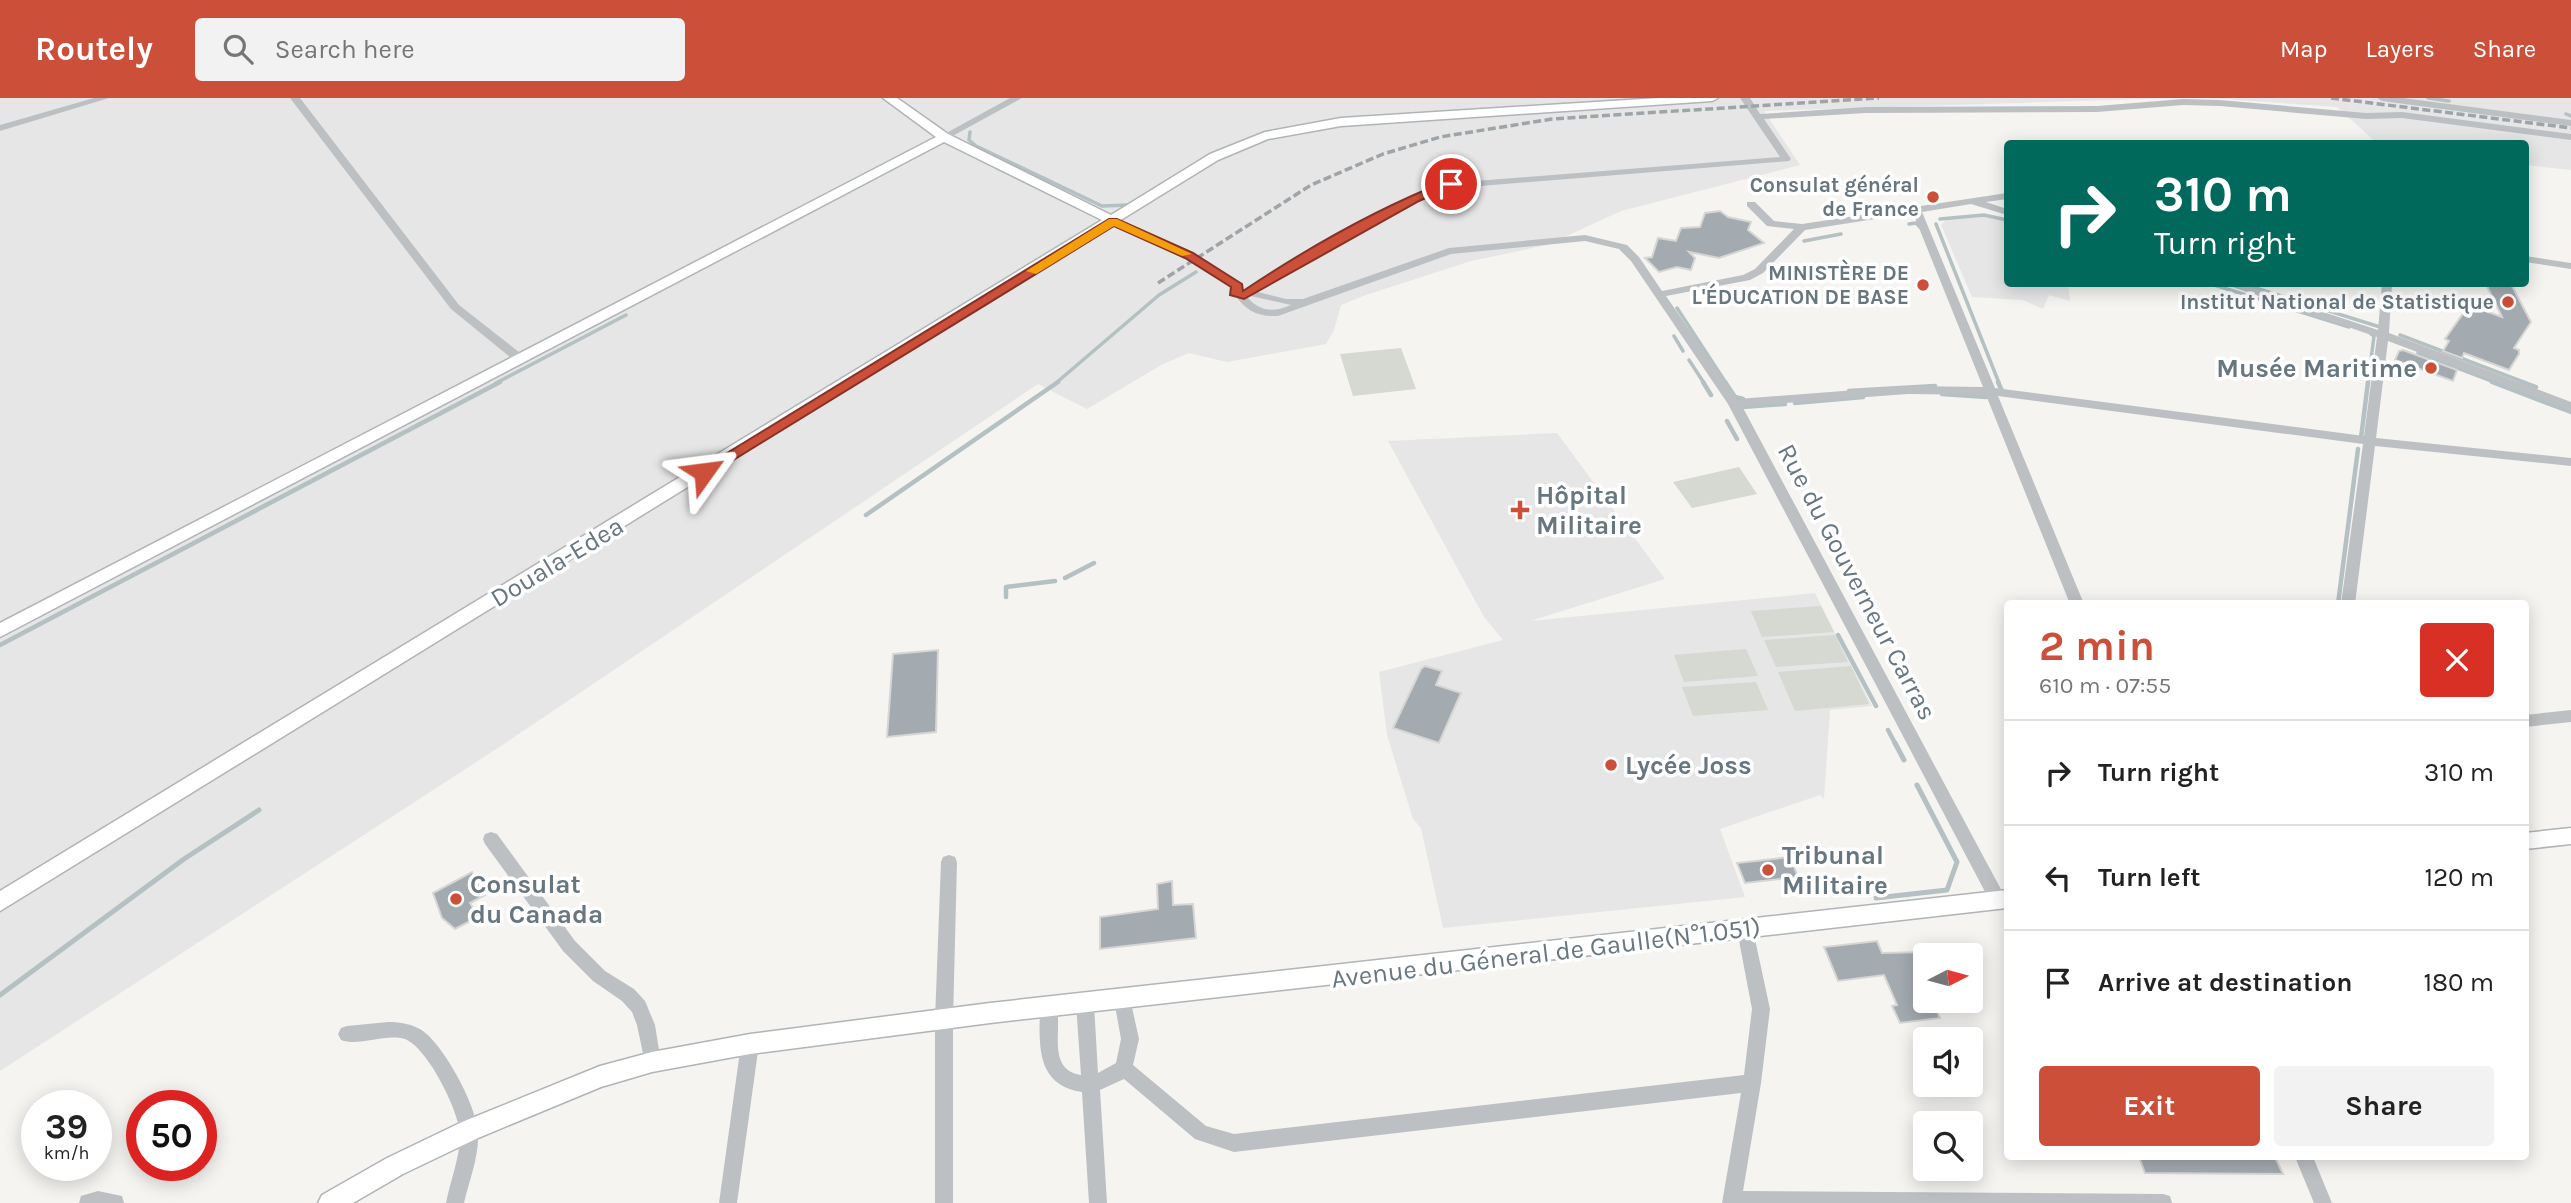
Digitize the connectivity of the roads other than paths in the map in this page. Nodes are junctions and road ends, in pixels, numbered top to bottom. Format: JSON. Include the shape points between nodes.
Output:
{"nodes":[{"id":1,"x":104,"y":98,"type":"edge"},
{"id":2,"x":295,"y":98,"type":"edge"},
{"id":3,"x":889,"y":98,"type":"edge"},
{"id":4,"x":1017,"y":98,"type":"edge"},
{"id":5,"x":1712,"y":98,"type":"edge"},
{"id":6,"x":1745,"y":98,"type":"edge"},
{"id":7,"x":2113,"y":98,"type":"edge"},
{"id":8,"x":2382,"y":98,"type":"edge"},
{"id":9,"x":2122,"y":107,"type":"junction"},
{"id":10,"x":1758,"y":117,"type":"junction"},
{"id":11,"x":2571,"y":123,"type":"edge"},
{"id":12,"x":0,"y":128,"type":"edge"},
{"id":13,"x":944,"y":137,"type":"junction"},
{"id":14,"x":2571,"y":137,"type":"edge"},
{"id":15,"x":2004,"y":196,"type":"edge"},
{"id":16,"x":1970,"y":200,"type":"junction"},
{"id":17,"x":1751,"y":204,"type":"dead end"},
{"id":18,"x":1916,"y":209,"type":"junction"},
{"id":19,"x":2004,"y":211,"type":"edge"},
{"id":20,"x":1113,"y":221,"type":"junction"},
{"id":21,"x":1802,"y":226,"type":"junction"},
{"id":22,"x":2529,"y":260,"type":"edge"},
{"id":23,"x":2571,"y":266,"type":"edge"},
{"id":24,"x":2238,"y":287,"type":"edge"},
{"id":25,"x":2387,"y":287,"type":"edge"},
{"id":26,"x":1244,"y":290,"type":"junction"},
{"id":27,"x":1661,"y":294,"type":"junction"},
{"id":28,"x":2383,"y":334,"type":"junction"},
{"id":29,"x":520,"y":359,"type":"junction"},
{"id":30,"x":1990,"y":391,"type":"junction"},
{"id":31,"x":1734,"y":403,"type":"junction"},
{"id":32,"x":2571,"y":406,"type":"edge"},
{"id":33,"x":2369,"y":441,"type":"junction"},
{"id":34,"x":2571,"y":462,"type":"edge"},
{"id":35,"x":2075,"y":600,"type":"edge"},
{"id":36,"x":2348,"y":600,"type":"edge"},
{"id":37,"x":0,"y":631,"type":"edge"},
{"id":38,"x":2571,"y":716,"type":"edge"},
{"id":39,"x":2529,"y":721,"type":"edge"},
{"id":40,"x":2571,"y":836,"type":"edge"},
{"id":41,"x":491,"y":839,"type":"dead end"},
{"id":42,"x":2529,"y":841,"type":"edge"},
{"id":43,"x":950,"y":862,"type":"dead end"},
{"id":44,"x":2003,"y":900,"type":"edge"},
{"id":45,"x":0,"y":902,"type":"edge"},
{"id":46,"x":1745,"y":930,"type":"junction"},
{"id":47,"x":1123,"y":1000,"type":"junction"},
{"id":48,"x":1085,"y":1004,"type":"junction"},
{"id":49,"x":1049,"y":1008,"type":"junction"},
{"id":50,"x":944,"y":1020,"type":"junction"},
{"id":51,"x":347,"y":1034,"type":"dead end"},
{"id":52,"x":750,"y":1044,"type":"junction"},
{"id":53,"x":652,"y":1062,"type":"junction"},
{"id":54,"x":1124,"y":1068,"type":"junction"},
{"id":55,"x":1092,"y":1083,"type":"junction"},
{"id":56,"x":1752,"y":1083,"type":"junction"},
{"id":57,"x":470,"y":1130,"type":"junction"},
{"id":58,"x":2305,"y":1160,"type":"edge"},
{"id":59,"x":1731,"y":1201,"type":"edge"},
{"id":60,"x":88,"y":1203,"type":"edge"},
{"id":61,"x":116,"y":1203,"type":"edge"},
{"id":62,"x":330,"y":1203,"type":"edge"},
{"id":63,"x":454,"y":1203,"type":"edge"},
{"id":64,"x":728,"y":1203,"type":"edge"},
{"id":65,"x":944,"y":1203,"type":"edge"},
{"id":66,"x":1098,"y":1203,"type":"edge"},
{"id":67,"x":2163,"y":1203,"type":"edge"},
{"id":68,"x":2323,"y":1203,"type":"edge"}],
"edges":[{"from":1,"to":12,"type":"street"},
{"from":2,"to":29,"type":"street","via":[[455,307]]},
{"from":3,"to":13,"type":"main road"},
{"from":4,"to":13,"type":"street"},
{"from":5,"to":20,"type":"main road","name":"Douala-Edea","via":[[1400,118],[1289,130],[1214,157]]},
{"from":6,"to":10,"type":"street"},
{"from":7,"to":9,"type":"street"},
{"from":8,"to":11,"type":"street"},
{"from":9,"to":10,"type":"street","via":[[1866,110]]},
{"from":9,"to":14,"type":"street","via":[[2208,103],[2402,115]]},
{"from":10,"to":26,"type":"street","via":[[1786,159],[1442,186]]},
{"from":13,"to":20,"type":"main road"},
{"from":13,"to":29,"type":"main road"},
{"from":15,"to":16,"type":"street"},
{"from":16,"to":18,"type":"street"},
{"from":16,"to":19,"type":"street"},
{"from":17,"to":21,"type":"street","via":[[1771,224]]},
{"from":18,"to":21,"type":"street"},
{"from":18,"to":30,"type":"street"},
{"from":20,"to":26,"type":"street","via":[[1189,255]]},
{"from":20,"to":45,"type":"main road","name":"Douala-Edea"},
{"from":21,"to":27,"type":"street","via":[[1759,271],[1745,278]]},
{"from":22,"to":23,"type":"street"},
{"from":24,"to":28,"type":"street"},
{"from":25,"to":28,"type":"street"},
{"from":26,"to":27,"type":"street","name":"Rue du Gouverneur Carras","via":[[1251,308],[1269,314],[1289,312],[1304,302],[1449,251],[1586,238],[1623,247]]},
{"from":27,"to":31,"type":"street","name":"Rue du Gouverneur Carras"},
{"from":28,"to":32,"type":"street"},
{"from":28,"to":33,"type":"street"},
{"from":29,"to":37,"type":"main road"},
{"from":30,"to":31,"type":"street","via":[[1908,390]]},
{"from":30,"to":33,"type":"street"},
{"from":30,"to":35,"type":"street"},
{"from":31,"to":44,"type":"street","name":"Rue du Gouverneur Carras"},
{"from":33,"to":34,"type":"street"},
{"from":33,"to":36,"type":"street"},
{"from":38,"to":39,"type":"street"},
{"from":40,"to":42,"type":"main road"},
{"from":41,"to":53,"type":"street","via":[[569,946],[639,1007]]},
{"from":43,"to":50,"type":"street"},
{"from":44,"to":46,"type":"main road","name":"Avenue du Géneral de Gaulle(N°1.051)"},
{"from":46,"to":47,"type":"main road","name":"Avenue du Géneral de Gaulle(N°1.051)"},
{"from":46,"to":56,"type":"street","via":[[1761,1009]]},
{"from":47,"to":48,"type":"main road","name":"Avenue du Géneral de Gaulle(N°1.051)"},
{"from":47,"to":54,"type":"street","via":[[1130,1039]]},
{"from":48,"to":49,"type":"main road","name":"Avenue du Géneral de Gaulle(N°1.051)"},
{"from":48,"to":55,"type":"street"},
{"from":49,"to":50,"type":"main road","name":"Avenue du Géneral de Gaulle(N°1.051)"},
{"from":49,"to":55,"type":"street","via":[[1048,1043],[1058,1075],[1067,1081]]},
{"from":50,"to":52,"type":"main road","name":"Avenue du Géneral de Gaulle(N°1.051)"},
{"from":50,"to":65,"type":"street"},
{"from":51,"to":57,"type":"street","via":[[391,1030],[410,1032],[421,1039],[450,1085]]},
{"from":52,"to":53,"type":"main road","name":"Avenue du Géneral de Gaulle(N°1.051)"},
{"from":52,"to":64,"type":"street"},
{"from":53,"to":57,"type":"main road","name":"Avenue du Géneral de Gaulle(N°1.051)","via":[[600,1077]]},
{"from":54,"to":55,"type":"street"},
{"from":54,"to":56,"type":"street","via":[[1201,1133],[1234,1143]]},
{"from":55,"to":66,"type":"street"},
{"from":56,"to":59,"type":"street"},
{"from":57,"to":62,"type":"main road","name":"Avenue du Géneral de Gaulle(N°1.051)"},
{"from":57,"to":63,"type":"street"},
{"from":58,"to":68,"type":"street"},
{"from":59,"to":67,"type":"street"},
{"from":60,"to":61,"type":"street","via":[[98,1199]]}]}
